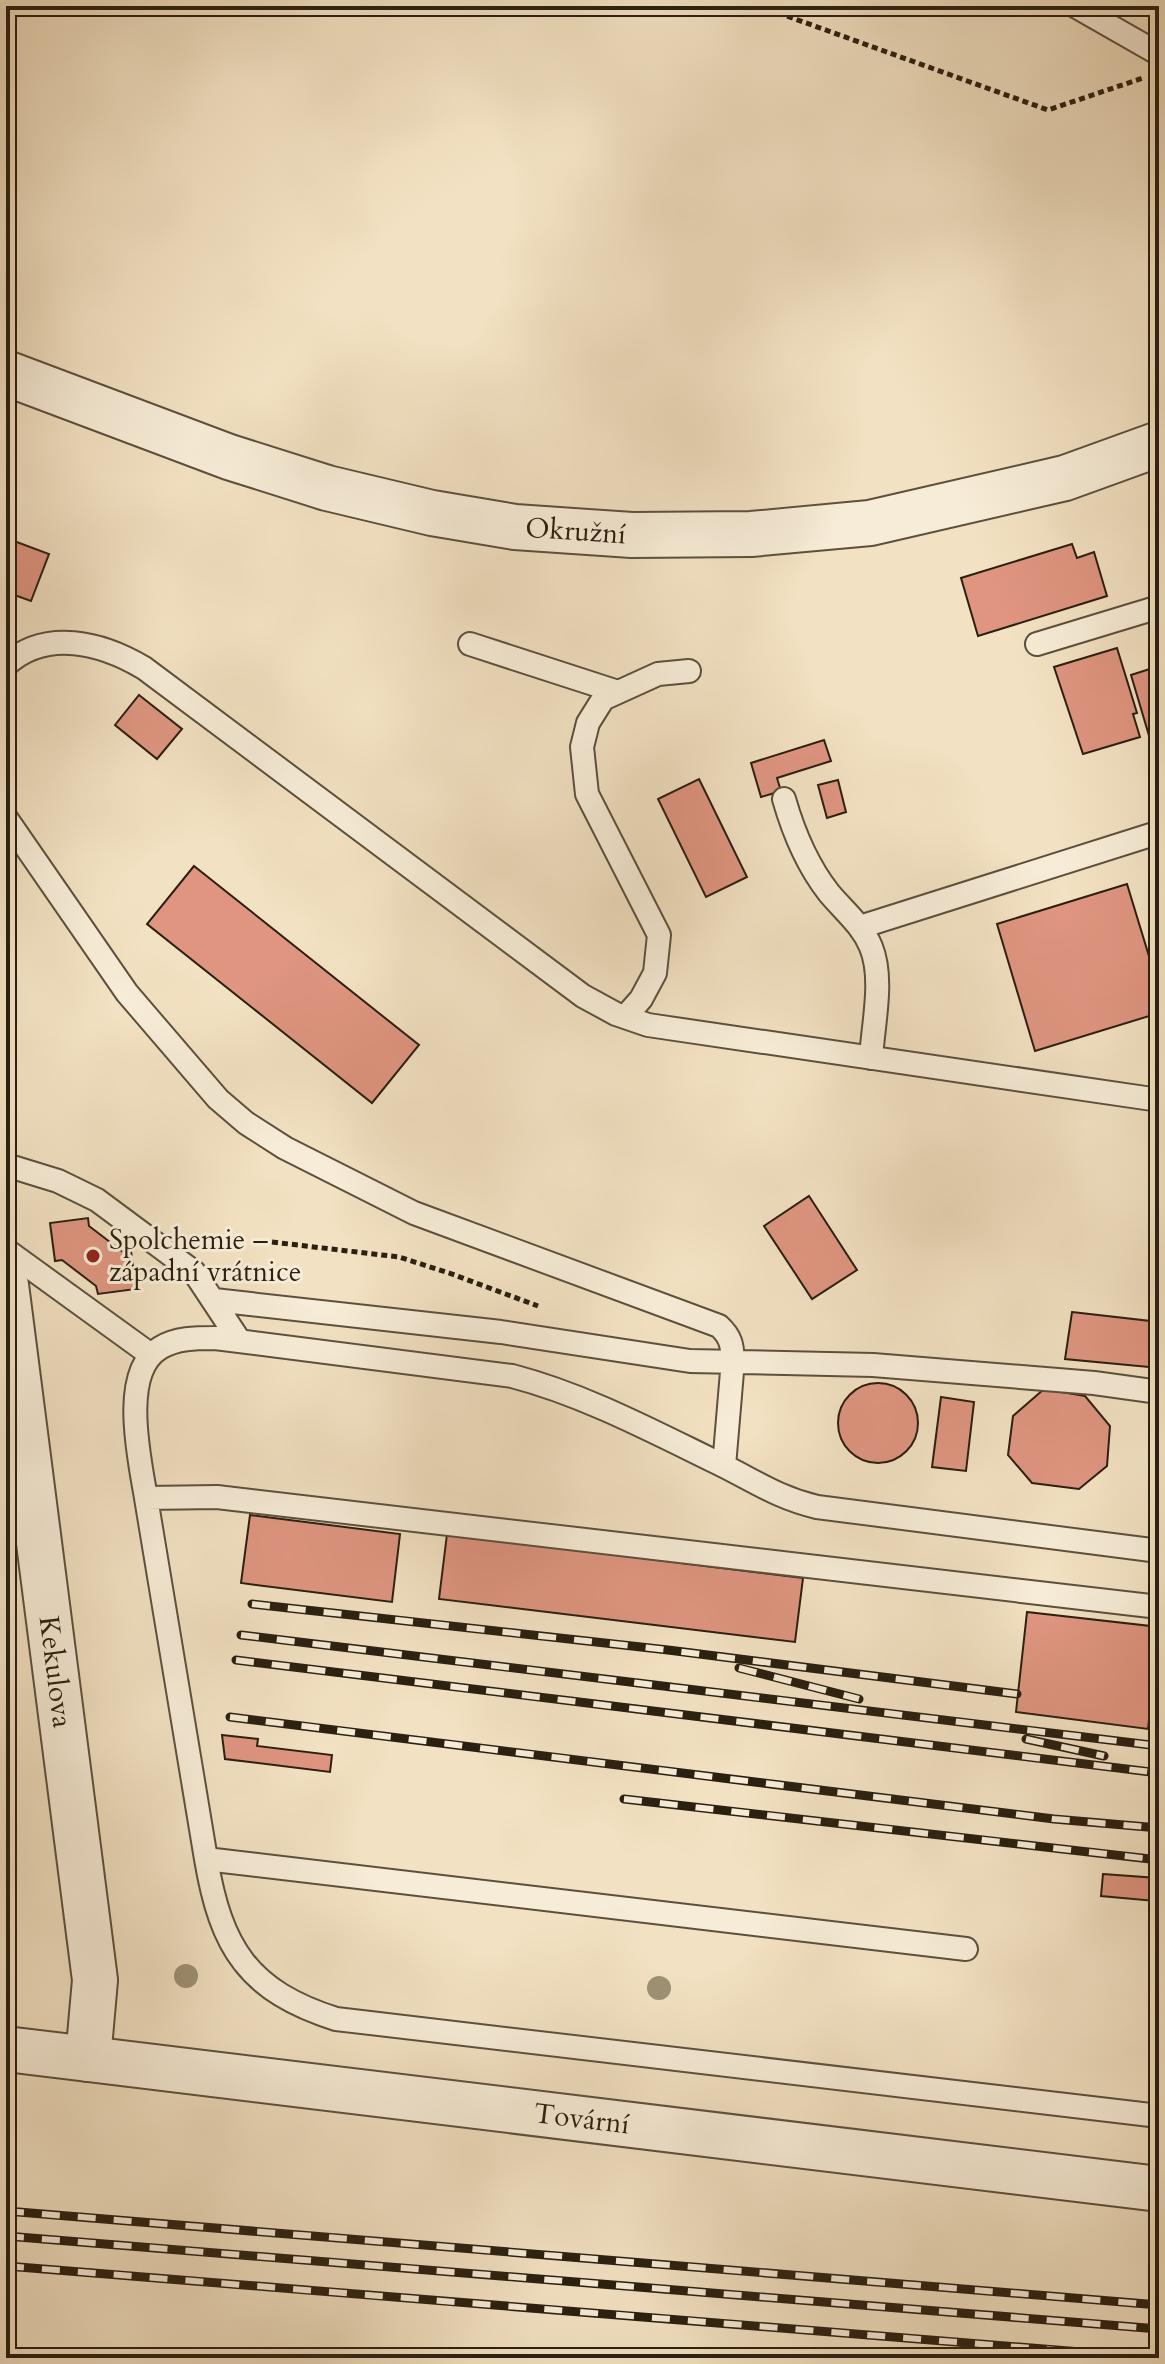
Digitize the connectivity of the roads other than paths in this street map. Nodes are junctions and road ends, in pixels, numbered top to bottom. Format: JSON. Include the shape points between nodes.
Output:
{"nodes":[{"id":1,"x":1075,"y":6,"type":"edge"},
{"id":2,"x":1159,"y":54,"type":"edge"},
{"id":3,"x":6,"y":373,"type":"edge"},
{"id":4,"x":1159,"y":444,"type":"edge"},
{"id":5,"x":1159,"y":607,"type":"edge"},
{"id":6,"x":470,"y":644,"type":"dead end"},
{"id":7,"x":1037,"y":644,"type":"dead end"},
{"id":8,"x":6,"y":665,"type":"edge"},
{"id":9,"x":689,"y":671,"type":"dead end"},
{"id":10,"x":618,"y":692,"type":"junction"},
{"id":11,"x":784,"y":799,"type":"dead end"},
{"id":12,"x":6,"y":818,"type":"edge"},
{"id":13,"x":1158,"y":834,"type":"edge"},
{"id":14,"x":860,"y":927,"type":"junction"},
{"id":15,"x":625,"y":1017,"type":"junction"},
{"id":16,"x":871,"y":1058,"type":"junction"},
{"id":17,"x":1159,"y":1100,"type":"edge"},
{"id":18,"x":6,"y":1165,"type":"edge"},
{"id":19,"x":6,"y":1250,"type":"edge"},
{"id":20,"x":6,"y":1285,"type":"edge"},
{"id":21,"x":214,"y":1300,"type":"junction"},
{"id":22,"x":239,"y":1340,"type":"junction"},
{"id":23,"x":151,"y":1355,"type":"junction"},
{"id":24,"x":733,"y":1360,"type":"junction"},
{"id":25,"x":1159,"y":1392,"type":"edge"},
{"id":26,"x":724,"y":1466,"type":"junction"},
{"id":27,"x":146,"y":1498,"type":"junction"},
{"id":28,"x":1159,"y":1551,"type":"edge"},
{"id":29,"x":1159,"y":1607,"type":"edge"},
{"id":30,"x":206,"y":1859,"type":"junction"},
{"id":31,"x":966,"y":1949,"type":"dead end"},
{"id":32,"x":6,"y":2049,"type":"edge"},
{"id":33,"x":88,"y":2059,"type":"junction"},
{"id":34,"x":1159,"y":2116,"type":"edge"},
{"id":35,"x":1159,"y":2189,"type":"edge"}],
"edges":[{"from":1,"to":2,"type":"lane"},
{"from":3,"to":4,"type":"street","name":"Okružní","via":[[327,488],[515,527],[632,535],[751,534],[870,523],[1065,478]]},
{"from":5,"to":7,"type":"lane"},
{"from":6,"to":10,"type":"lane"},
{"from":8,"to":15,"type":"lane","via":[[38,644],[95,646],[121,654],[583,996]]},
{"from":9,"to":10,"type":"lane","via":[[658,674]]},
{"from":10,"to":15,"type":"lane","via":[[603,699],[588,723],[582,747],[587,794],[659,935],[655,973]]},
{"from":11,"to":14,"type":"lane","via":[[807,861]]},
{"from":12,"to":24,"type":"lane","via":[[127,993],[208,1088],[246,1123],[414,1213],[705,1319],[729,1335]]},
{"from":13,"to":14,"type":"lane"},
{"from":14,"to":16,"type":"lane","via":[[877,974]]},
{"from":15,"to":16,"type":"lane","via":[[648,1025]]},
{"from":16,"to":17,"type":"lane"},
{"from":18,"to":21,"type":"lane","via":[[97,1200],[194,1272]]},
{"from":19,"to":23,"type":"lane"},
{"from":20,"to":33,"type":"street","name":"Kekulova","via":[[95,1980]]},
{"from":21,"to":22,"type":"lane"},
{"from":21,"to":24,"type":"lane","via":[[501,1332],[690,1361]]},
{"from":22,"to":23,"type":"lane","via":[[190,1338]]},
{"from":22,"to":26,"type":"lane","via":[[512,1376],[575,1397]]},
{"from":23,"to":27,"type":"lane","via":[[139,1379],[135,1414]]},
{"from":24,"to":25,"type":"lane","via":[[873,1365]]},
{"from":24,"to":26,"type":"lane"},
{"from":26,"to":28,"type":"lane","via":[[786,1499],[817,1507]]},
{"from":27,"to":29,"type":"lane","via":[[217,1497]]},
{"from":27,"to":30,"type":"lane"},
{"from":30,"to":31,"type":"lane"},
{"from":30,"to":34,"type":"lane","via":[[220,1922],[256,1978],[283,1997],[336,2019]]},
{"from":32,"to":33,"type":"street","name":"Tovární"},
{"from":33,"to":35,"type":"street","name":"Tovární"}]}
